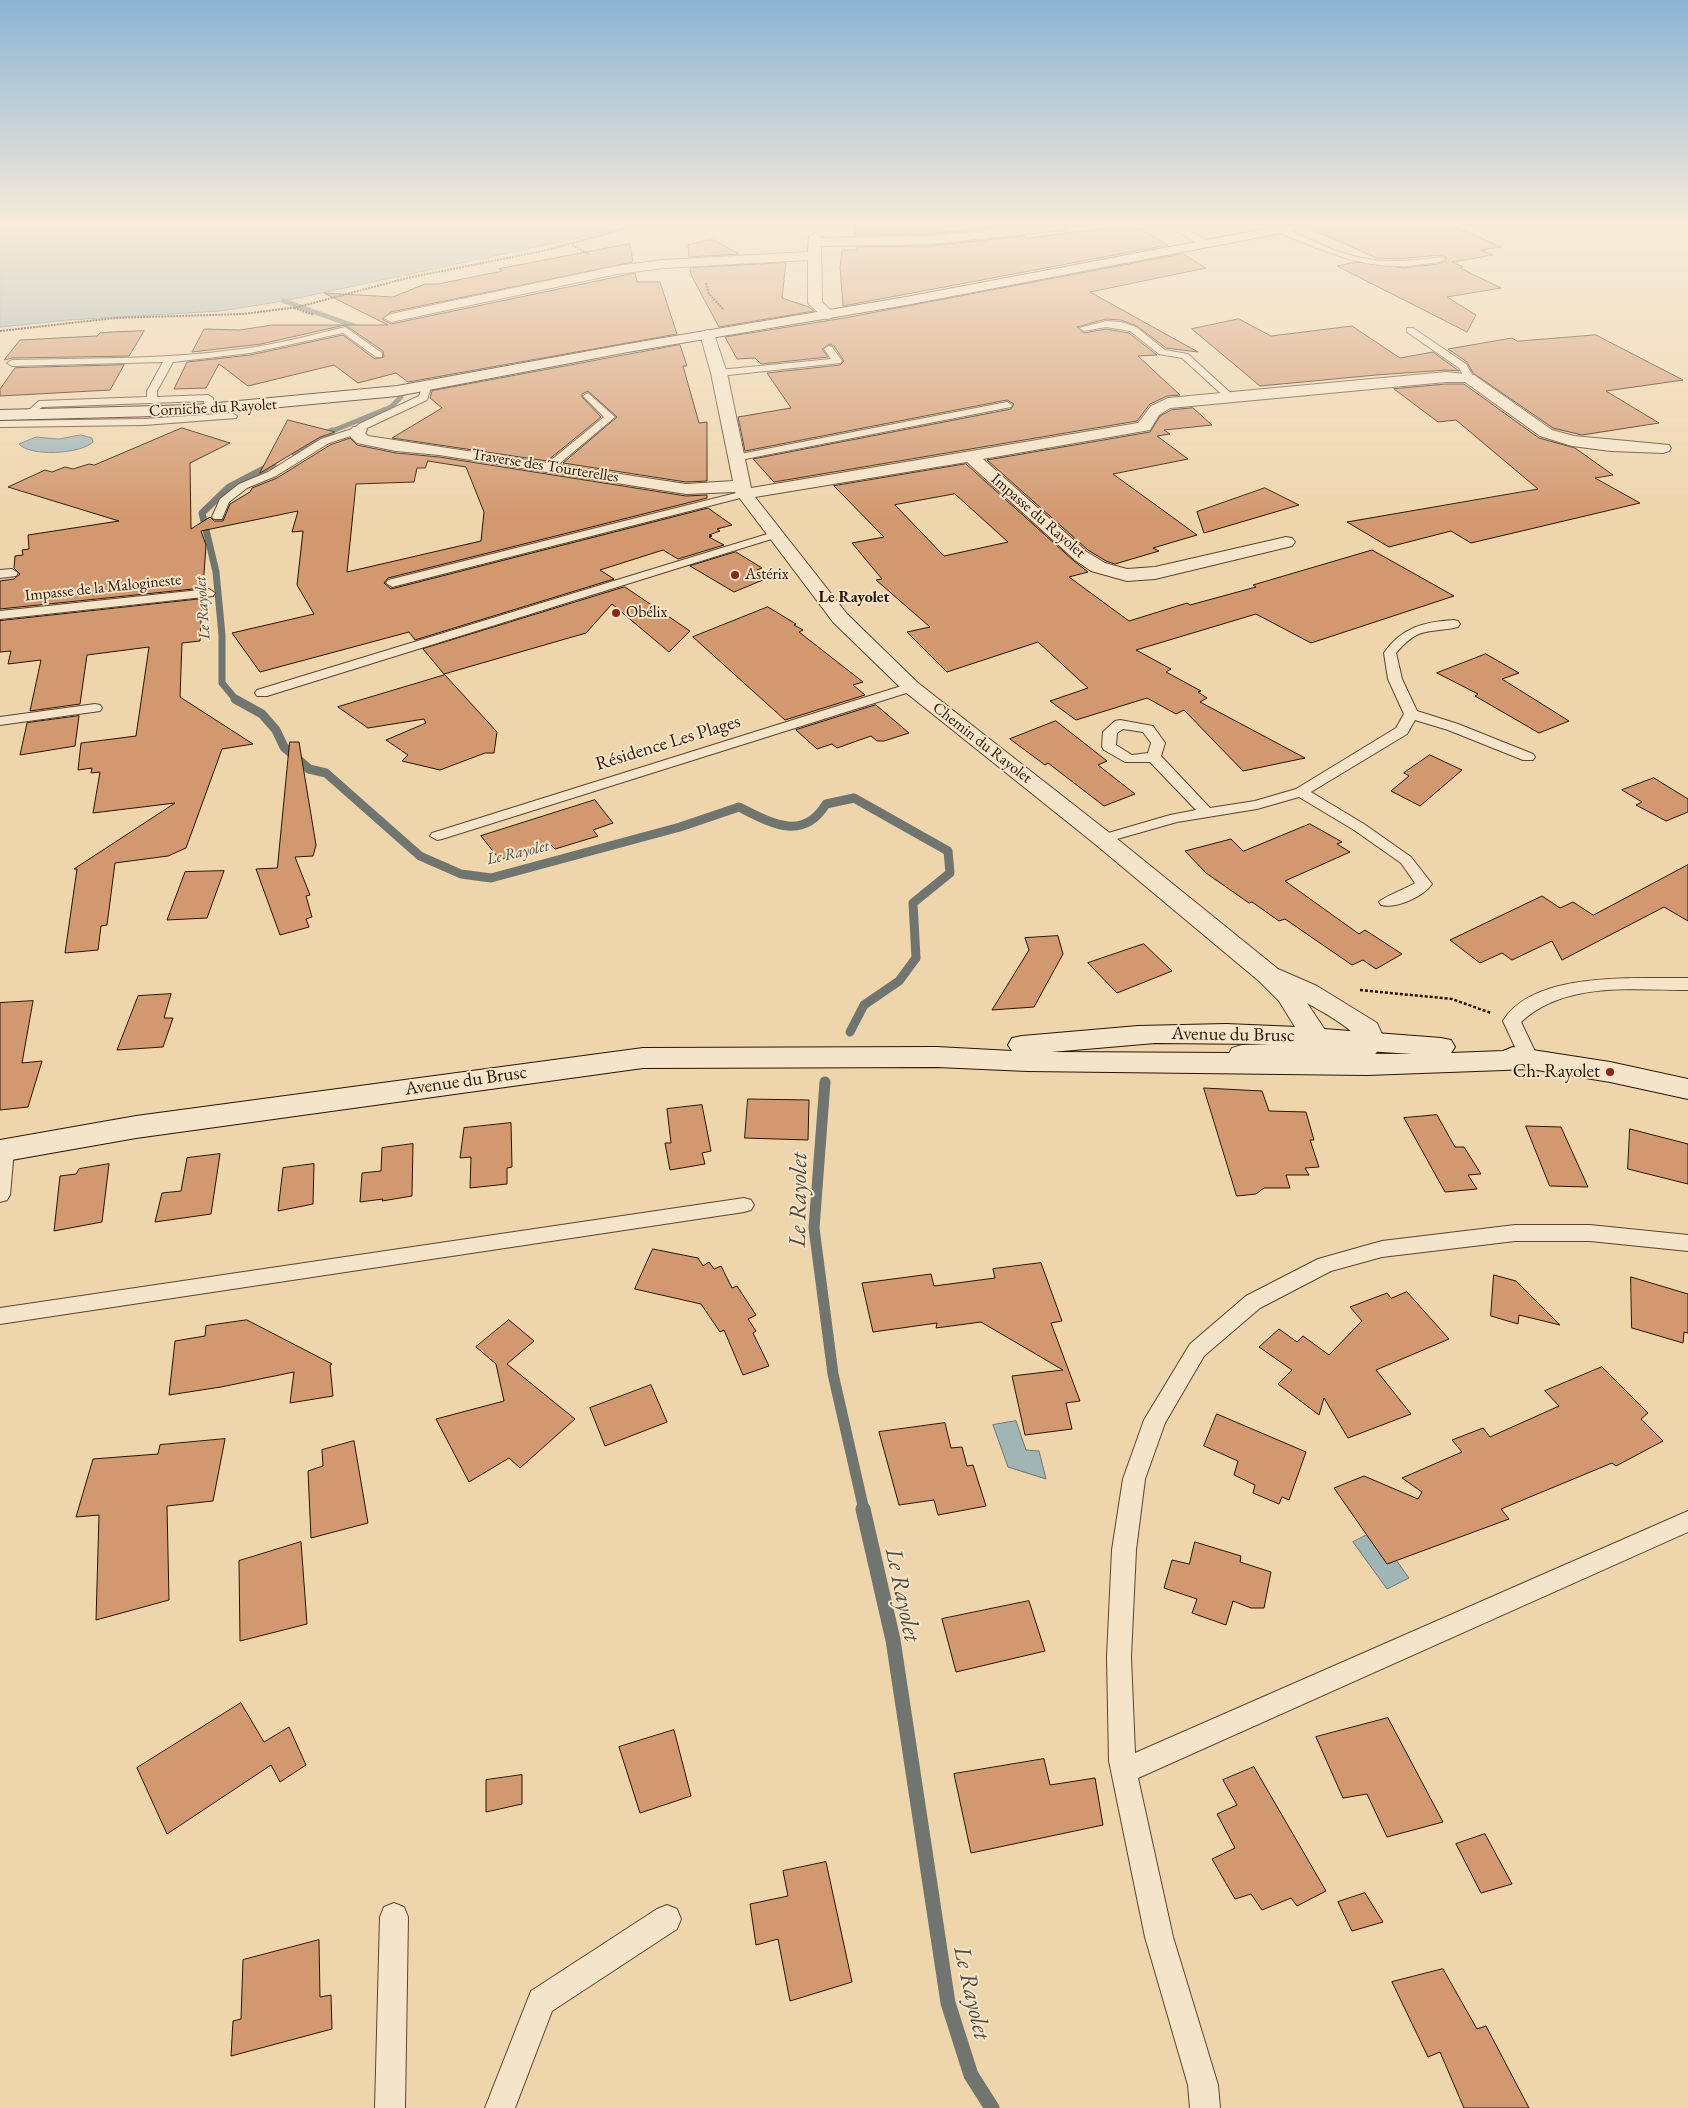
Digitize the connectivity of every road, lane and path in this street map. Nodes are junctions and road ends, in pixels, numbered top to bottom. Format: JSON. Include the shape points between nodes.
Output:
{"nodes":[{"id":1,"x":59,"y":324,"type":"edge"},
{"id":2,"x":766,"y":324,"type":"edge"},
{"id":3,"x":1104,"y":324,"type":"edge"},
{"id":4,"x":1112,"y":324,"type":"edge"},
{"id":5,"x":1084,"y":328,"type":"dead end"},
{"id":6,"x":1410,"y":330,"type":"dead end"},
{"id":7,"x":0,"y":331,"type":"edge"},
{"id":8,"x":707,"y":334,"type":"junction"},
{"id":9,"x":829,"y":349,"type":"dead end"},
{"id":10,"x":379,"y":355,"type":"dead end"},
{"id":11,"x":170,"y":359,"type":"junction"},
{"id":12,"x":12,"y":363,"type":"dead end"},
{"id":13,"x":719,"y":374,"type":"junction"},
{"id":14,"x":1468,"y":378,"type":"junction"},
{"id":15,"x":426,"y":387,"type":"junction"},
{"id":16,"x":588,"y":396,"type":"dead end"},
{"id":17,"x":1231,"y":398,"type":"junction"},
{"id":18,"x":152,"y":400,"type":"junction"},
{"id":19,"x":209,"y":404,"type":"dead end"},
{"id":20,"x":1007,"y":405,"type":"dead end"},
{"id":21,"x":0,"y":415,"type":"edge"},
{"id":22,"x":28,"y":415,"type":"junction"},
{"id":23,"x":232,"y":416,"type":"dead end"},
{"id":24,"x":0,"y":424,"type":"edge"},
{"id":25,"x":359,"y":430,"type":"junction"},
{"id":26,"x":1663,"y":448,"type":"dead end"},
{"id":27,"x":970,"y":456,"type":"junction"},
{"id":28,"x":735,"y":458,"type":"junction"},
{"id":29,"x":549,"y":467,"type":"junction"},
{"id":30,"x":743,"y":490,"type":"junction"},
{"id":31,"x":218,"y":517,"type":"dead end"},
{"id":32,"x":774,"y":535,"type":"junction"},
{"id":33,"x":1286,"y":542,"type":"dead end"},
{"id":34,"x":392,"y":583,"type":"dead end"},
{"id":35,"x":209,"y":593,"type":"dead end"},
{"id":36,"x":0,"y":615,"type":"edge"},
{"id":37,"x":1454,"y":624,"type":"dead end"},
{"id":38,"x":911,"y":688,"type":"junction"},
{"id":39,"x":262,"y":693,"type":"dead end"},
{"id":40,"x":95,"y":708,"type":"dead end"},
{"id":41,"x":1410,"y":714,"type":"junction"},
{"id":42,"x":0,"y":721,"type":"edge"},
{"id":43,"x":1154,"y":757,"type":"dead end"},
{"id":44,"x":1528,"y":758,"type":"dead end"},
{"id":45,"x":1301,"y":792,"type":"junction"},
{"id":46,"x":1207,"y":813,"type":"junction"},
{"id":47,"x":437,"y":836,"type":"dead end"},
{"id":48,"x":1104,"y":839,"type":"junction"},
{"id":49,"x":1386,"y":902,"type":"dead end"},
{"id":50,"x":1268,"y":975,"type":"junction"},
{"id":51,"x":1688,"y":984,"type":"edge"},
{"id":52,"x":1308,"y":992,"type":"junction"},
{"id":53,"x":1512,"y":1021,"type":"junction"},
{"id":54,"x":1319,"y":1044,"type":"junction"},
{"id":55,"x":1369,"y":1053,"type":"junction"},
{"id":56,"x":936,"y":1057,"type":"junction"},
{"id":57,"x":1530,"y":1060,"type":"junction"},
{"id":58,"x":1145,"y":1062,"type":"junction"},
{"id":59,"x":1688,"y":1089,"type":"edge"},
{"id":60,"x":2,"y":1151,"type":"edge"},
{"id":61,"x":0,"y":1195,"type":"edge"},
{"id":62,"x":744,"y":1205,"type":"dead end"},
{"id":63,"x":1688,"y":1244,"type":"edge"},
{"id":64,"x":0,"y":1316,"type":"edge"},
{"id":65,"x":1688,"y":1521,"type":"edge"},
{"id":66,"x":1124,"y":1771,"type":"junction"},
{"id":67,"x":394,"y":1918,"type":"dead end"},
{"id":68,"x":666,"y":1919,"type":"dead end"},
{"id":69,"x":390,"y":2108,"type":"edge"},
{"id":70,"x":500,"y":2108,"type":"edge"},
{"id":71,"x":1205,"y":2108,"type":"edge"}],
"edges":[{"from":1,"to":7,"type":"path"},
{"from":2,"to":8,"type":"street","name":"Corniche du Rayolet"},
{"from":3,"to":5,"type":"lane"},
{"from":4,"to":17,"type":"lane","via":[[1133,329],[1162,352],[1185,356]]},
{"from":6,"to":14,"type":"lane","via":[[1464,366]]},
{"from":8,"to":13,"type":"street","name":"Chemin du Rayolet"},
{"from":8,"to":15,"type":"street","name":"Corniche du Rayolet"},
{"from":9,"to":13,"type":"lane","via":[[836,361]]},
{"from":10,"to":11,"type":"lane","via":[[345,330],[253,350]]},
{"from":11,"to":12,"type":"lane"},
{"from":11,"to":18,"type":"lane","via":[[152,391]]},
{"from":13,"to":28,"type":"street","name":"Chemin du Rayolet"},
{"from":14,"to":17,"type":"street","name":"Impasse du Rayolet","via":[[1446,377]]},
{"from":14,"to":26,"type":"street","via":[[1546,433],[1572,441]]},
{"from":15,"to":22,"type":"street","name":"Corniche du Rayolet","via":[[235,408]]},
{"from":15,"to":25,"type":"lane","via":[[424,398]]},
{"from":16,"to":29,"type":"lane","via":[[610,418]]},
{"from":17,"to":27,"type":"street","name":"Impasse du Rayolet","via":[[1160,405],[1144,427]]},
{"from":18,"to":19,"type":"lane","via":[[208,398]]},
{"from":18,"to":22,"type":"lane","via":[[39,404]]},
{"from":20,"to":28,"type":"lane"},
{"from":21,"to":22,"type":"street","name":"Corniche du Rayolet"},
{"from":23,"to":24,"type":"lane","via":[[144,422]]},
{"from":25,"to":29,"type":"street","name":"Traverse des Tourterelles","via":[[356,434],[372,442]]},
{"from":25,"to":31,"type":"lane","via":[[325,441],[272,474],[242,486],[224,501]]},
{"from":27,"to":30,"type":"street","name":"Impasse du Rayolet"},
{"from":27,"to":33,"type":"street","name":"Impasse du Rayolet","via":[[1081,556],[1098,567],[1127,574],[1155,573]]},
{"from":28,"to":30,"type":"street","name":"Chemin du Rayolet"},
{"from":29,"to":30,"type":"street","name":"Traverse des Tourterelles","via":[[686,489]]},
{"from":30,"to":32,"type":"street","name":"Chemin du Rayolet"},
{"from":30,"to":34,"type":"lane"},
{"from":32,"to":38,"type":"street","name":"Chemin du Rayolet","via":[[840,618]]},
{"from":32,"to":39,"type":"lane"},
{"from":35,"to":36,"type":"lane","name":"Impasse de la Malogineste"},
{"from":37,"to":41,"type":"lane","via":[[1427,625],[1404,634],[1390,652],[1396,679]]},
{"from":38,"to":47,"type":"lane","name":"Résidence Les Plages"},
{"from":38,"to":48,"type":"street","name":"Chemin du Rayolet"},
{"from":40,"to":42,"type":"lane"},
{"from":41,"to":44,"type":"lane","via":[[1454,727]]},
{"from":41,"to":45,"type":"lane","via":[[1402,731]]},
{"from":43,"to":46,"type":"lane"},
{"from":45,"to":46,"type":"lane","via":[[1257,806]]},
{"from":45,"to":49,"type":"lane","via":[[1406,860],[1424,884],[1408,895]]},
{"from":46,"to":48,"type":"lane","via":[[1175,818]]},
{"from":48,"to":50,"type":"street","name":"Chemin du Rayolet"},
{"from":50,"to":52,"type":"street"},
{"from":50,"to":54,"type":"street","name":"Chemin du Rayolet","via":[[1288,995]]},
{"from":51,"to":53,"type":"lane","via":[[1609,986],[1556,993],[1524,1009]]},
{"from":52,"to":53,"type":"path","via":[[1325,985],[1452,999]]},
{"from":52,"to":55,"type":"street","via":[[1367,1030]]},
{"from":53,"to":57,"type":"lane"},
{"from":54,"to":55,"type":"street","name":"Avenue du Brusc"},
{"from":54,"to":56,"type":"street","name":"Avenue du Brusc","via":[[1217,1034],[1155,1034],[1015,1046]]},
{"from":54,"to":58,"type":"street"},
{"from":55,"to":57,"type":"street","name":"Avenue du Brusc"},
{"from":55,"to":58,"type":"street","name":"Avenue du Brusc"},
{"from":56,"to":58,"type":"street","name":"Avenue du Brusc"},
{"from":56,"to":60,"type":"street","name":"Avenue du Brusc","via":[[643,1058],[136,1127]]},
{"from":57,"to":59,"type":"street","name":"Avenue du Brusc","via":[[1610,1072]]},
{"from":60,"to":61,"type":"lane"},
{"from":62,"to":64,"type":"lane"},
{"from":63,"to":66,"type":"lane","via":[[1590,1233],[1515,1234],[1382,1250],[1325,1266],[1253,1302],[1197,1350],[1155,1420],[1134,1479],[1124,1550],[1119,1657]]},
{"from":65,"to":66,"type":"lane"},
{"from":66,"to":71,"type":"lane","via":[[1159,1938],[1203,2085]]},
{"from":67,"to":69,"type":"lane"},
{"from":68,"to":70,"type":"lane","via":[[541,2001]]}]}
